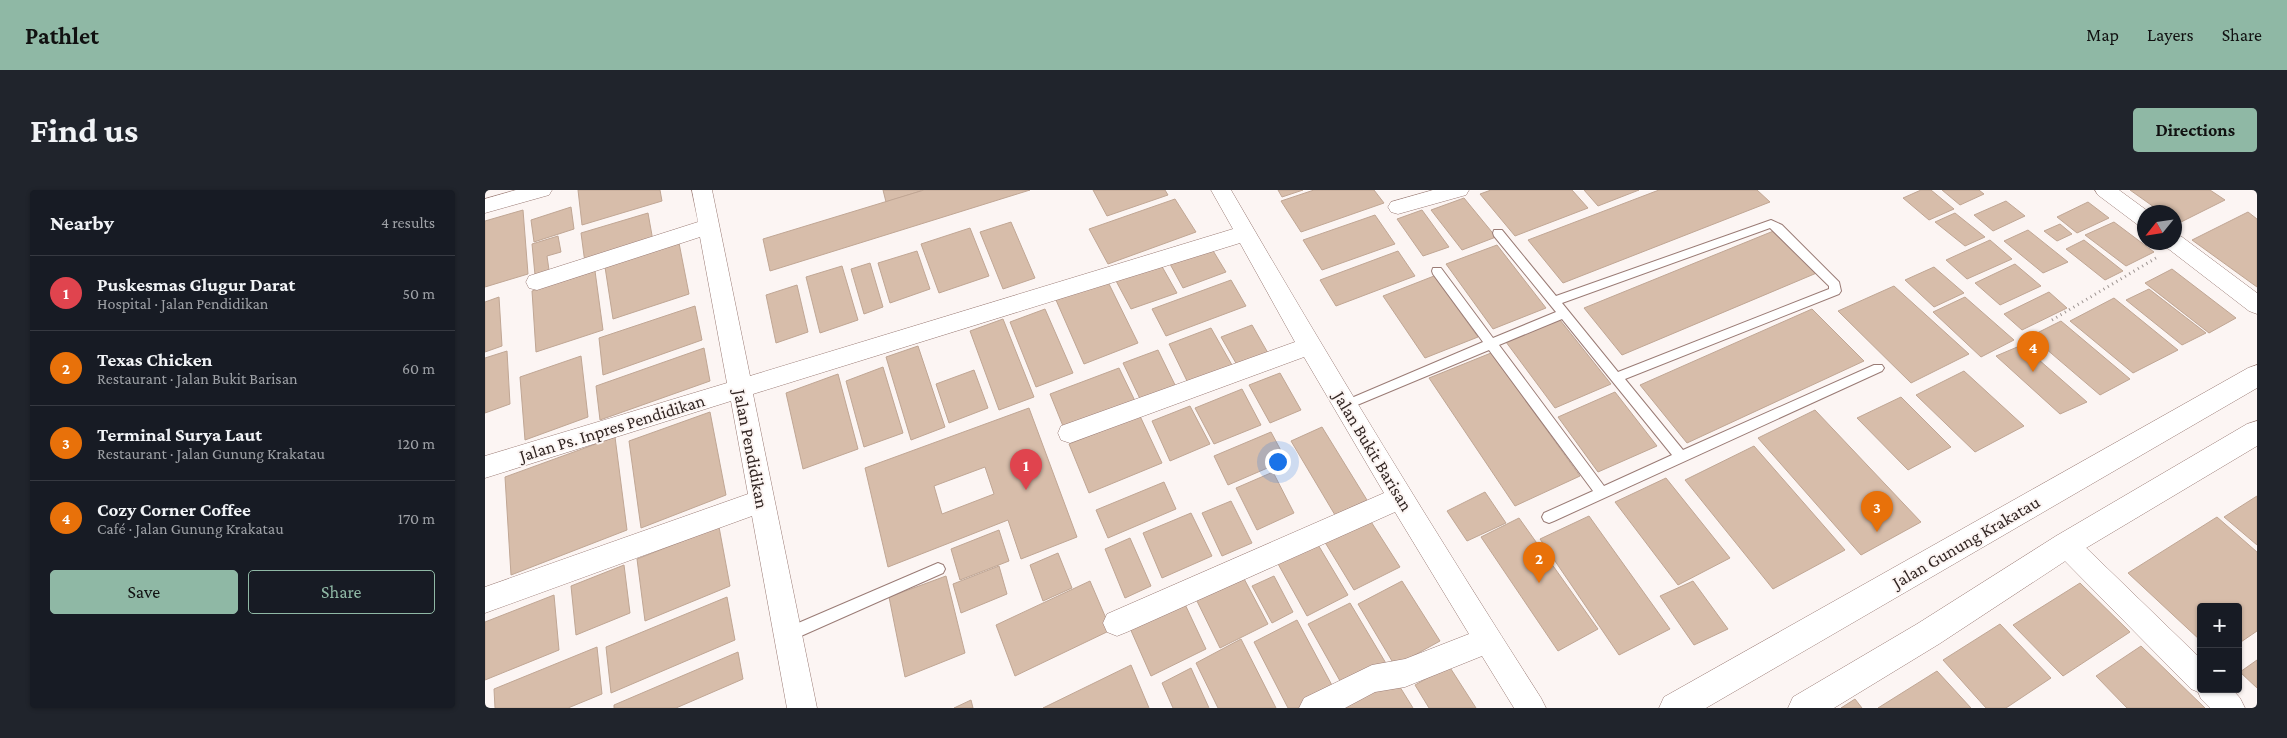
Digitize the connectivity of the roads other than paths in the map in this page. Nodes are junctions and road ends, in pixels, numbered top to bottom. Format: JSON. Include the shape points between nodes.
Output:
{"nodes":[{"id":1,"x":542,"y":190,"type":"edge"},
{"id":2,"x":702,"y":190,"type":"edge"},
{"id":3,"x":1221,"y":190,"type":"edge"},
{"id":4,"x":1459,"y":190,"type":"edge"},
{"id":5,"x":2105,"y":190,"type":"edge"},
{"id":6,"x":485,"y":206,"type":"edge"},
{"id":7,"x":1398,"y":207,"type":"dead end"},
{"id":8,"x":2137,"y":214,"type":"edge"},
{"id":9,"x":709,"y":226,"type":"junction"},
{"id":10,"x":1246,"y":233,"type":"junction"},
{"id":11,"x":1498,"y":233,"type":"dead end"},
{"id":12,"x":2182,"y":249,"type":"edge"},
{"id":13,"x":1437,"y":271,"type":"dead end"},
{"id":14,"x":537,"y":282,"type":"dead end"},
{"id":15,"x":1554,"y":301,"type":"junction"},
{"id":16,"x":2257,"y":305,"type":"edge"},
{"id":17,"x":1564,"y":314,"type":"junction"},
{"id":18,"x":1491,"y":343,"type":"junction"},
{"id":19,"x":1309,"y":346,"type":"junction"},
{"id":20,"x":1878,"y":368,"type":"dead end"},
{"id":21,"x":2257,"y":375,"type":"edge"},
{"id":22,"x":1617,"y":377,"type":"junction"},
{"id":23,"x":739,"y":389,"type":"junction"},
{"id":24,"x":1346,"y":405,"type":"junction"},
{"id":25,"x":2257,"y":432,"type":"edge"},
{"id":26,"x":1070,"y":433,"type":"dead end"},
{"id":27,"x":1682,"y":458,"type":"junction"},
{"id":28,"x":485,"y":467,"type":"edge"},
{"id":29,"x":1603,"y":494,"type":"junction"},
{"id":30,"x":1401,"y":498,"type":"junction"},
{"id":31,"x":761,"y":501,"type":"junction"},
{"id":32,"x":1549,"y":517,"type":"dead end"},
{"id":33,"x":2065,"y":545,"type":"junction"},
{"id":34,"x":938,"y":569,"type":"dead end"},
{"id":35,"x":485,"y":600,"type":"edge"},
{"id":36,"x":1117,"y":622,"type":"dead end"},
{"id":37,"x":787,"y":635,"type":"junction"},
{"id":38,"x":1488,"y":640,"type":"junction"},
{"id":39,"x":2197,"y":675,"type":"edge"},
{"id":40,"x":2215,"y":693,"type":"edge"},
{"id":41,"x":801,"y":708,"type":"edge"},
{"id":42,"x":1314,"y":708,"type":"edge"},
{"id":43,"x":1531,"y":708,"type":"edge"},
{"id":44,"x":1675,"y":708,"type":"edge"},
{"id":45,"x":1804,"y":708,"type":"edge"},
{"id":46,"x":2230,"y":708,"type":"edge"}],
"edges":[{"from":1,"to":6,"type":"street"},
{"from":2,"to":9,"type":"street","name":"Jalan Pendidikan"},
{"from":3,"to":10,"type":"street","name":"Jalan Bukit Barisan"},
{"from":4,"to":7,"type":"street"},
{"from":5,"to":8,"type":"street"},
{"from":9,"to":14,"type":"street"},
{"from":9,"to":23,"type":"street","name":"Jalan Pendidikan"},
{"from":10,"to":19,"type":"street","name":"Jalan Bukit Barisan"},
{"from":10,"to":23,"type":"street","name":"Jalan Ps. Inpres Pendidikan"},
{"from":11,"to":15,"type":"lane"},
{"from":12,"to":16,"type":"street"},
{"from":13,"to":18,"type":"lane"},
{"from":15,"to":17,"type":"lane"},
{"from":15,"to":22,"type":"lane","via":[[1771,224],[1835,285],[1835,292],[1828,295]]},
{"from":17,"to":18,"type":"lane"},
{"from":17,"to":22,"type":"lane"},
{"from":18,"to":24,"type":"lane"},
{"from":18,"to":29,"type":"lane"},
{"from":19,"to":24,"type":"street","name":"Jalan Bukit Barisan"},
{"from":19,"to":26,"type":"street"},
{"from":20,"to":27,"type":"lane"},
{"from":21,"to":44,"type":"main road","name":"Jalan Gunung Krakatau"},
{"from":22,"to":27,"type":"lane"},
{"from":23,"to":28,"type":"street","name":"Jalan Ps. Inpres Pendidikan"},
{"from":23,"to":31,"type":"street","name":"Jalan Pendidikan"},
{"from":24,"to":30,"type":"street","name":"Jalan Bukit Barisan"},
{"from":25,"to":33,"type":"main road"},
{"from":27,"to":29,"type":"lane"},
{"from":29,"to":32,"type":"lane"},
{"from":30,"to":36,"type":"street"},
{"from":30,"to":38,"type":"street","name":"Jalan Bukit Barisan"},
{"from":31,"to":35,"type":"street"},
{"from":31,"to":37,"type":"street","name":"Jalan Pendidikan"},
{"from":33,"to":39,"type":"street"},
{"from":33,"to":45,"type":"main road","via":[[1928,634]]},
{"from":34,"to":37,"type":"lane"},
{"from":37,"to":41,"type":"street","name":"Jalan Pendidikan"},
{"from":38,"to":42,"type":"street","via":[[1405,673],[1373,679]]},
{"from":38,"to":43,"type":"street","name":"Jalan Bukit Barisan"},
{"from":40,"to":46,"type":"street"}]}
